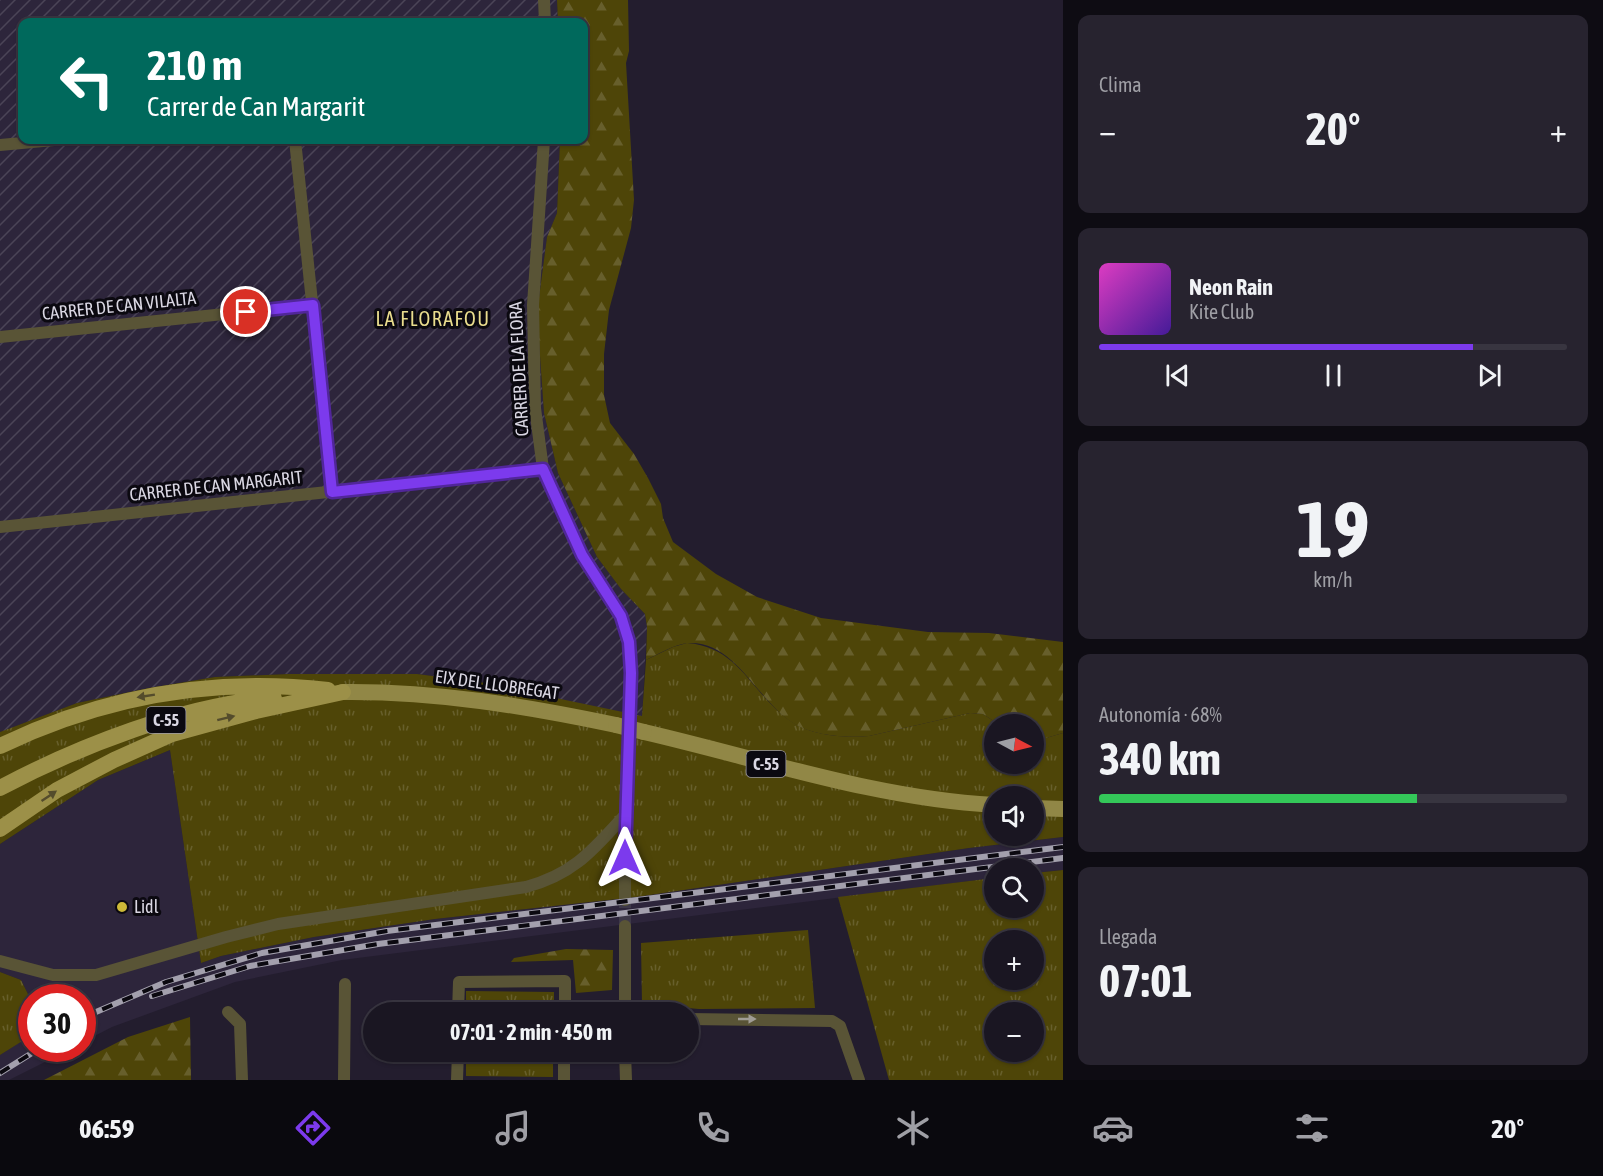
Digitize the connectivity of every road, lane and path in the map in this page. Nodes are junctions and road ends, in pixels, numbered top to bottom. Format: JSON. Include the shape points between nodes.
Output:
{"nodes":[{"id":1,"x":544,"y":0,"type":"edge"},
{"id":2,"x":545,"y":18,"type":"edge"},
{"id":3,"x":18,"y":143,"type":"edge"},
{"id":4,"x":295,"y":144,"type":"edge"},
{"id":5,"x":544,"y":144,"type":"edge"},
{"id":6,"x":0,"y":145,"type":"edge"},
{"id":7,"x":313,"y":305,"type":"junction"},
{"id":8,"x":0,"y":337,"type":"edge"},
{"id":9,"x":543,"y":469,"type":"junction"},
{"id":10,"x":332,"y":492,"type":"junction"},
{"id":11,"x":0,"y":526,"type":"edge"},
{"id":12,"x":343,"y":692,"type":"junction"},
{"id":13,"x":0,"y":746,"type":"edge"},
{"id":14,"x":0,"y":788,"type":"edge"},
{"id":15,"x":984,"y":804,"type":"edge"},
{"id":16,"x":1044,"y":808,"type":"edge"},
{"id":17,"x":1063,"y":809,"type":"edge"},
{"id":18,"x":625,"y":815,"type":"junction"},
{"id":19,"x":0,"y":829,"type":"edge"},
{"id":20,"x":625,"y":900,"type":"tunnel mouth"},
{"id":21,"x":625,"y":926,"type":"tunnel mouth"},
{"id":22,"x":0,"y":961,"type":"edge"},
{"id":23,"x":345,"y":984,"type":"dead end"},
{"id":24,"x":459,"y":1002,"type":"edge"},
{"id":25,"x":565,"y":1002,"type":"edge"},
{"id":26,"x":625,"y":1002,"type":"edge"},
{"id":27,"x":228,"y":1012,"type":"dead end"},
{"id":28,"x":699,"y":1018,"type":"edge"},
{"id":29,"x":458,"y":1062,"type":"edge"},
{"id":30,"x":564,"y":1062,"type":"edge"},
{"id":31,"x":626,"y":1062,"type":"edge"},
{"id":32,"x":242,"y":1080,"type":"edge"},
{"id":33,"x":344,"y":1080,"type":"edge"},
{"id":34,"x":458,"y":1080,"type":"edge"},
{"id":35,"x":564,"y":1080,"type":"edge"},
{"id":36,"x":626,"y":1080,"type":"edge"},
{"id":37,"x":859,"y":1080,"type":"edge"}],
"edges":[{"from":1,"to":2,"type":"street"},
{"from":3,"to":6,"type":"street"},
{"from":4,"to":7,"type":"street"},
{"from":5,"to":9,"type":"street","name":"CARRER DE LA FLORA","via":[[533,305],[535,408]]},
{"from":7,"to":8,"type":"street","name":"CARRER DE CAN VILALTA"},
{"from":7,"to":10,"type":"street"},
{"from":9,"to":10,"type":"street","name":"CARRER DE CAN MARGARIT"},
{"from":9,"to":18,"type":"street","name":"CARRER DE LA FLORA","via":[[582,555],[621,616],[629,642]]},
{"from":10,"to":11,"type":"street","name":"CARRER DE CAN MARGARIT"},
{"from":12,"to":13,"type":"highway","one_way":true,"via":[[249,685],[171,692],[133,698],[63,718]]},
{"from":12,"to":14,"type":"highway","name":"EIX DEL LLOBREGAT","number":"C-55","via":[[260,699],[182,715],[115,737]]},
{"from":12,"to":15,"type":"main road","name":"EIX DEL LLOBREGAT","number":"C-55","bridge":true,"via":[[441,696],[522,707],[616,725],[814,777]]},
{"from":19,"to":12,"type":"highway","one_way":true,"via":[[57,790],[172,734]]},
{"from":16,"to":17,"type":"main road"},
{"from":18,"to":20,"type":"street","name":"CARRER DE LA FLORA"},
{"from":18,"to":22,"type":"street","via":[[574,867],[549,881],[526,887],[278,924],[96,975],[53,975]]},
{"from":21,"to":26,"type":"street"},
{"from":23,"to":33,"type":"street"},
{"from":24,"to":25,"type":"street","via":[[459,982],[565,981]]},
{"from":27,"to":32,"type":"street","via":[[240,1024]]},
{"from":28,"to":37,"type":"street","one_way":true,"via":[[832,1021],[840,1026]]},
{"from":29,"to":34,"type":"street"},
{"from":30,"to":35,"type":"street"},
{"from":31,"to":36,"type":"street"}]}
